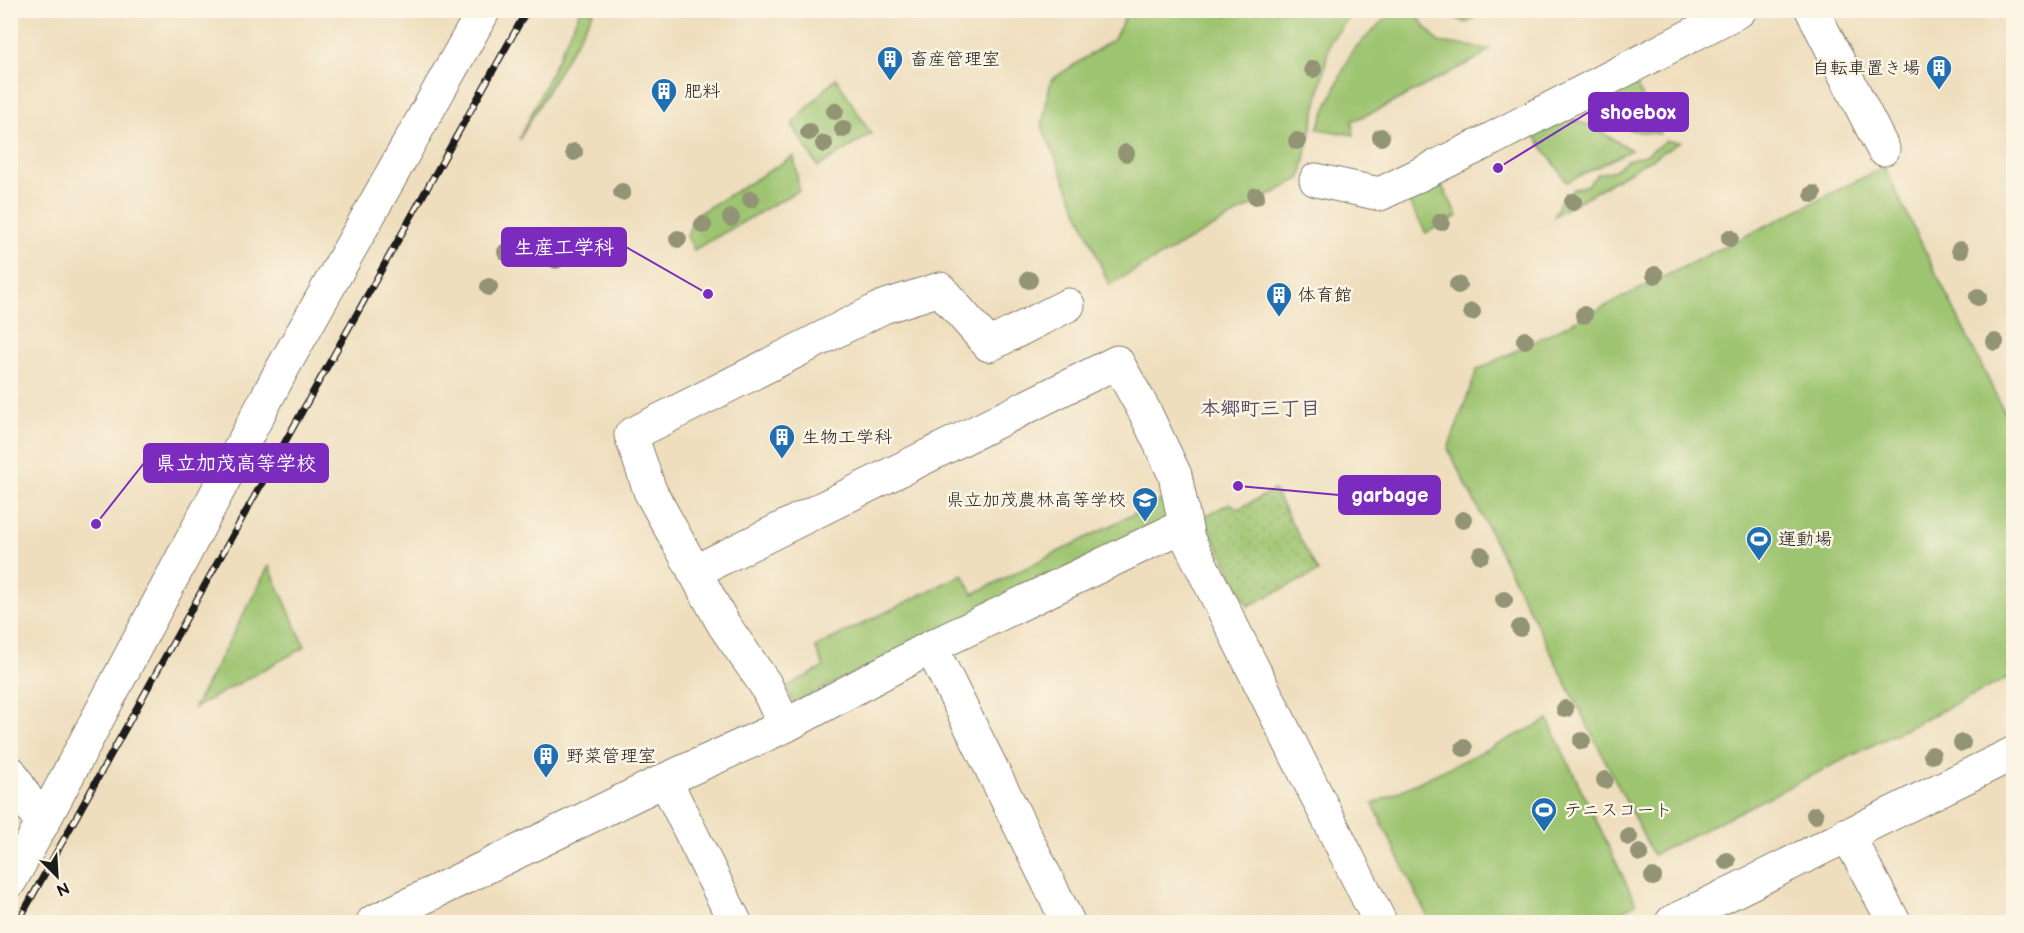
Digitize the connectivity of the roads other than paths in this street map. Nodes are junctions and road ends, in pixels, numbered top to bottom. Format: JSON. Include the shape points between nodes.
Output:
{"nodes":[{"id":1,"x":484,"y":10,"type":"edge"},
{"id":2,"x":1740,"y":10,"type":"edge"},
{"id":3,"x":1812,"y":10,"type":"edge"},
{"id":4,"x":1883,"y":148,"type":"dead end"},
{"id":5,"x":1316,"y":180,"type":"dead end"},
{"id":6,"x":1068,"y":305,"type":"dead end"},
{"id":7,"x":1185,"y":525,"type":"junction"},
{"id":8,"x":694,"y":572,"type":"junction"},
{"id":9,"x":931,"y":647,"type":"junction"},
{"id":10,"x":786,"y":726,"type":"junction"},
{"id":11,"x":2013,"y":753,"type":"edge"},
{"id":12,"x":10,"y":772,"type":"edge"},
{"id":13,"x":665,"y":780,"type":"junction"},
{"id":14,"x":42,"y":824,"type":"junction"},
{"id":15,"x":1847,"y":834,"type":"junction"},
{"id":16,"x":10,"y":881,"type":"edge"},
{"id":17,"x":374,"y":922,"type":"edge"},
{"id":18,"x":735,"y":922,"type":"edge"},
{"id":19,"x":1068,"y":922,"type":"edge"},
{"id":20,"x":1380,"y":922,"type":"edge"},
{"id":21,"x":1672,"y":922,"type":"edge"},
{"id":22,"x":1894,"y":922,"type":"edge"}],
"edges":[{"from":1,"to":14,"type":"street","via":[[280,373]]},
{"from":2,"to":5,"type":"street","via":[[1380,194]]},
{"from":3,"to":4,"type":"street"},
{"from":6,"to":8,"type":"street","via":[[989,345],[940,289],[883,306],[631,435],[650,491]]},
{"from":7,"to":8,"type":"street","via":[[1175,475],[1117,362]]},
{"from":7,"to":9,"type":"street"},
{"from":7,"to":20,"type":"street","via":[[1188,539]]},
{"from":8,"to":10,"type":"street","via":[[724,625],[765,684]]},
{"from":9,"to":10,"type":"street"},
{"from":9,"to":19,"type":"street"},
{"from":10,"to":13,"type":"street"},
{"from":11,"to":15,"type":"street"},
{"from":12,"to":14,"type":"street"},
{"from":13,"to":17,"type":"street"},
{"from":13,"to":18,"type":"street"},
{"from":14,"to":16,"type":"street"},
{"from":15,"to":21,"type":"street"},
{"from":15,"to":22,"type":"street"}]}
